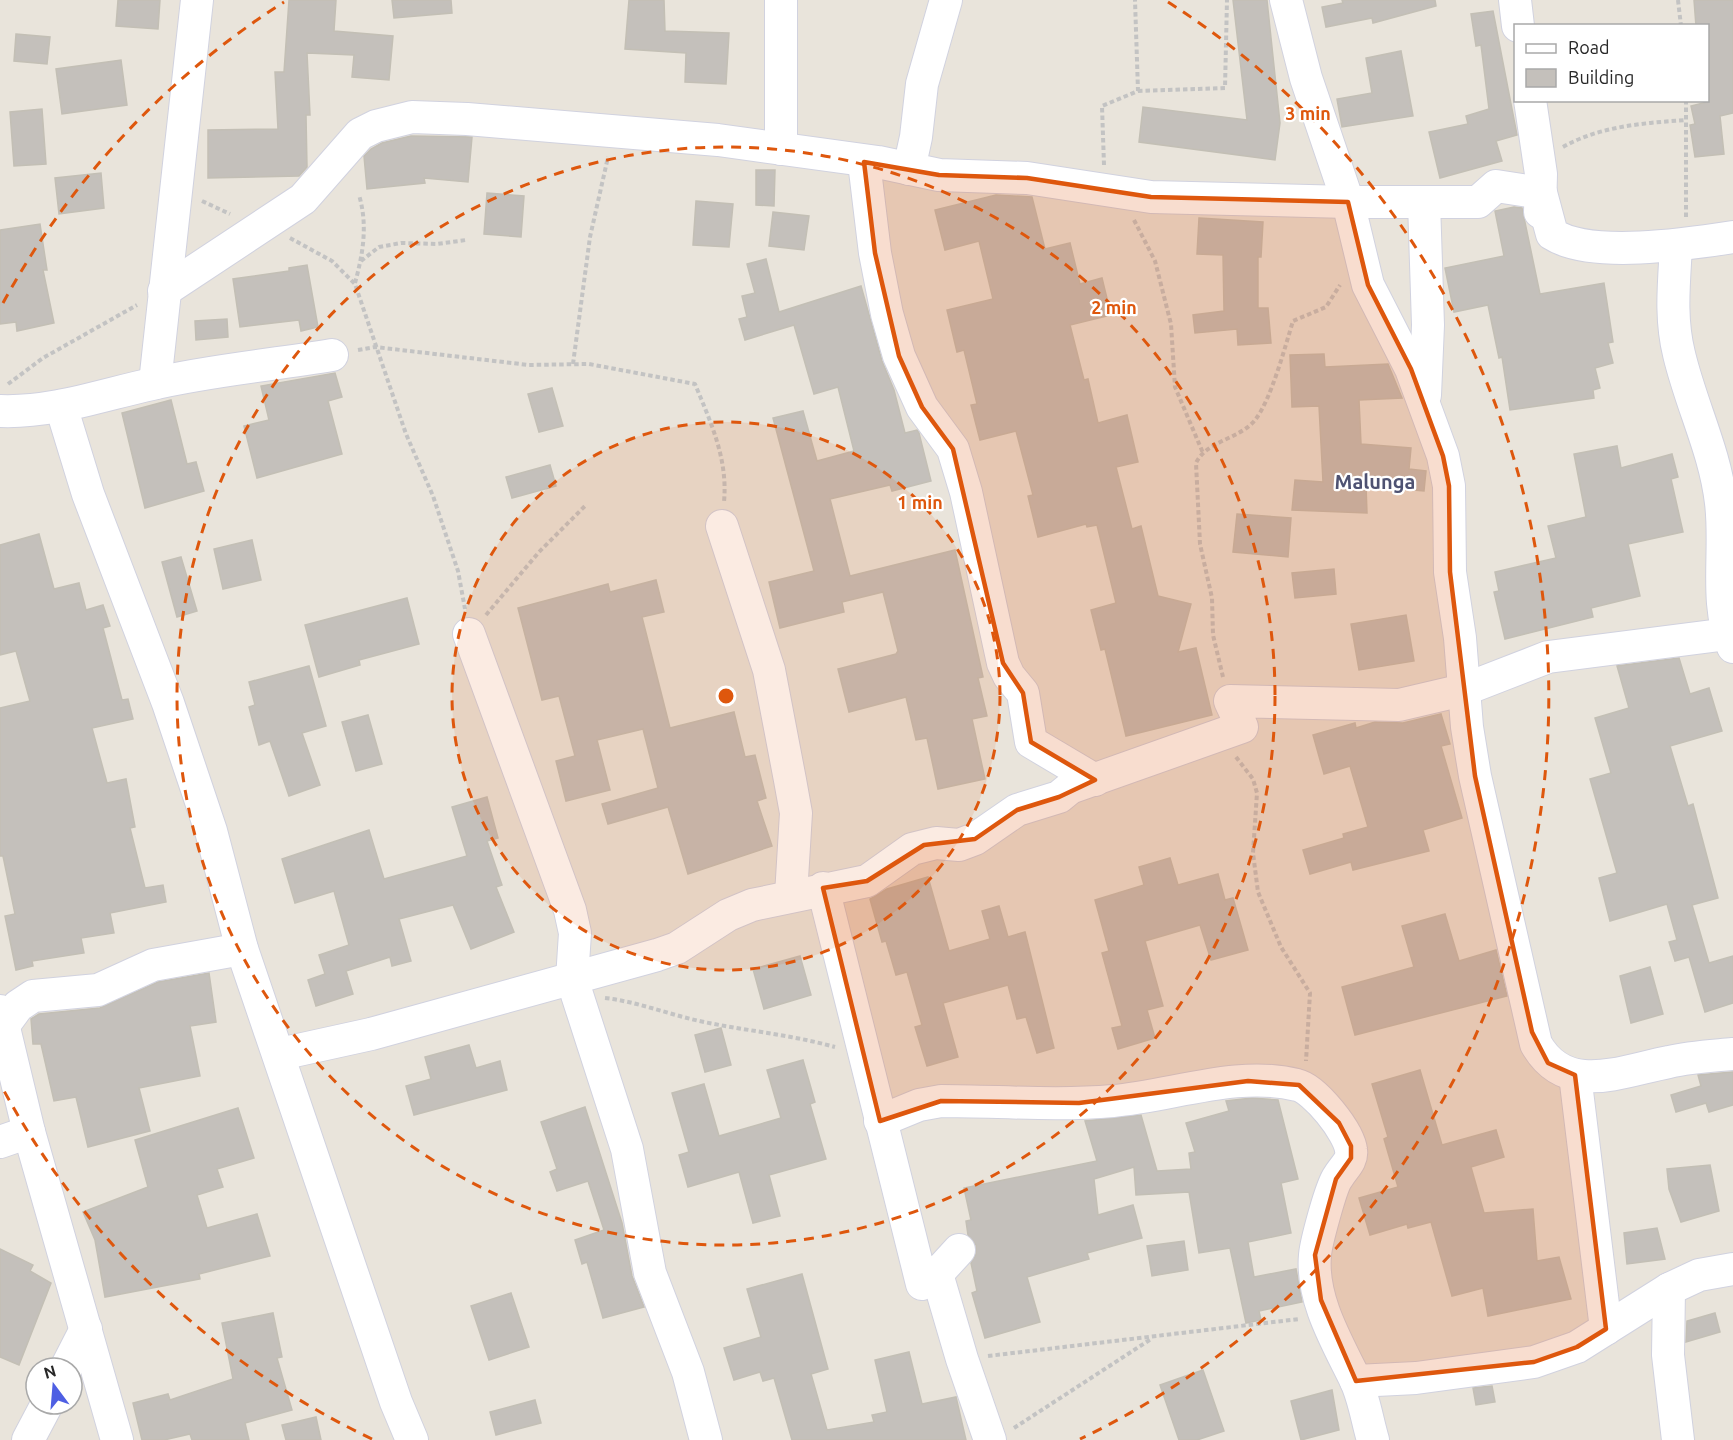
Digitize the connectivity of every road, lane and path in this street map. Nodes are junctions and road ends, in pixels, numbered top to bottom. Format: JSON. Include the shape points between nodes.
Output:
{"nodes":[{"id":1,"x":197,"y":0,"type":"edge"},
{"id":2,"x":781,"y":0,"type":"edge"},
{"id":3,"x":946,"y":0,"type":"edge"},
{"id":4,"x":1135,"y":0,"type":"edge"},
{"id":5,"x":1227,"y":0,"type":"edge"},
{"id":6,"x":1286,"y":0,"type":"edge"},
{"id":7,"x":1515,"y":0,"type":"edge"},
{"id":8,"x":1678,"y":0,"type":"edge"},
{"id":9,"x":1518,"y":24,"type":"edge"},
{"id":10,"x":1681,"y":24,"type":"edge"},
{"id":11,"x":1138,"y":91,"type":"junction"},
{"id":12,"x":1530,"y":102,"type":"edge"},
{"id":13,"x":1686,"y":102,"type":"edge"},
{"id":14,"x":1686,"y":120,"type":"junction"},
{"id":15,"x":618,"y":131,"type":"junction"},
{"id":16,"x":782,"y":149,"type":"junction"},
{"id":17,"x":864,"y":162,"type":"junction"},
{"id":18,"x":1539,"y":162,"type":"junction"},
{"id":19,"x":909,"y":169,"type":"junction"},
{"id":20,"x":177,"y":189,"type":"junction"},
{"id":21,"x":1104,"y":189,"type":"junction"},
{"id":22,"x":1541,"y":193,"type":"junction"},
{"id":23,"x":359,"y":195,"type":"dead end"},
{"id":24,"x":1348,"y":202,"type":"junction"},
{"id":25,"x":1424,"y":202,"type":"junction"},
{"id":26,"x":259,"y":228,"type":"junction"},
{"id":27,"x":1733,"y":237,"type":"edge"},
{"id":28,"x":466,"y":240,"type":"dead end"},
{"id":29,"x":1682,"y":245,"type":"junction"},
{"id":30,"x":1360,"y":251,"type":"junction"},
{"id":31,"x":361,"y":261,"type":"junction"},
{"id":32,"x":355,"y":284,"type":"junction"},
{"id":33,"x":164,"y":291,"type":"junction"},
{"id":34,"x":375,"y":347,"type":"junction"},
{"id":35,"x":332,"y":355,"type":"joint"},
{"id":36,"x":573,"y":364,"type":"junction"},
{"id":37,"x":154,"y":383,"type":"junction"},
{"id":38,"x":0,"y":390,"type":"edge"},
{"id":39,"x":1424,"y":405,"type":"junction"},
{"id":40,"x":61,"y":406,"type":"junction"},
{"id":41,"x":0,"y":411,"type":"edge"},
{"id":42,"x":1203,"y":453,"type":"junction"},
{"id":43,"x":585,"y":506,"type":"dead end"},
{"id":44,"x":722,"y":526,"type":"joint"},
{"id":45,"x":469,"y":633,"type":"junction"},
{"id":46,"x":1730,"y":641,"type":"edge"},
{"id":47,"x":1463,"y":690,"type":"junction"},
{"id":48,"x":1230,"y":701,"type":"junction"},
{"id":49,"x":1229,"y":751,"type":"dead end"},
{"id":50,"x":1095,"y":780,"type":"junction"},
{"id":51,"x":823,"y":888,"type":"junction"},
{"id":52,"x":791,"y":895,"type":"junction"},
{"id":53,"x":242,"y":949,"type":"junction"},
{"id":54,"x":574,"y":986,"type":"junction"},
{"id":55,"x":2,"y":1018,"type":"edge"},
{"id":56,"x":280,"y":1054,"type":"junction"},
{"id":57,"x":1733,"y":1054,"type":"edge"},
{"id":58,"x":864,"y":1057,"type":"junction"},
{"id":59,"x":1575,"y":1075,"type":"junction"},
{"id":60,"x":1299,"y":1085,"type":"junction"},
{"id":61,"x":880,"y":1121,"type":"junction"},
{"id":62,"x":29,"y":1132,"type":"junction"},
{"id":63,"x":0,"y":1142,"type":"edge"},
{"id":64,"x":960,"y":1250,"type":"dead end"},
{"id":65,"x":1733,"y":1269,"type":"edge"},
{"id":66,"x":937,"y":1274,"type":"junction"},
{"id":67,"x":1669,"y":1289,"type":"junction"},
{"id":68,"x":1327,"y":1316,"type":"junction"},
{"id":69,"x":86,"y":1329,"type":"junction"},
{"id":70,"x":1606,"y":1329,"type":"junction"},
{"id":71,"x":1153,"y":1338,"type":"junction"},
{"id":72,"x":72,"y":1356,"type":"edge"},
{"id":73,"x":962,"y":1359,"type":"junction"},
{"id":74,"x":1356,"y":1381,"type":"junction"},
{"id":75,"x":40,"y":1416,"type":"edge"},
{"id":76,"x":998,"y":1437,"type":"edge"},
{"id":77,"x":28,"y":1440,"type":"edge"},
{"id":78,"x":117,"y":1440,"type":"edge"},
{"id":79,"x":412,"y":1440,"type":"edge"},
{"id":80,"x":706,"y":1440,"type":"edge"},
{"id":81,"x":1373,"y":1440,"type":"edge"},
{"id":82,"x":1678,"y":1440,"type":"edge"}],
"edges":[{"from":1,"to":20,"type":"street"},
{"from":2,"to":16,"type":"street"},
{"from":3,"to":19,"type":"street","via":[[922,84]]},
{"from":4,"to":11,"type":"path"},
{"from":5,"to":11,"type":"path","via":[[1225,88]]},
{"from":6,"to":24,"type":"street","via":[[1306,78]]},
{"from":7,"to":9,"type":"street"},
{"from":8,"to":10,"type":"path"},
{"from":11,"to":21,"type":"path","via":[[1102,106]]},
{"from":12,"to":18,"type":"street"},
{"from":13,"to":14,"type":"path"},
{"from":14,"to":18,"type":"path","via":[[1600,132],[1566,145]]},
{"from":14,"to":29,"type":"path"},
{"from":15,"to":16,"type":"street"},
{"from":15,"to":26,"type":"street","via":[[431,118],[406,118],[376,126],[351,143],[303,199]]},
{"from":15,"to":36,"type":"path","via":[[604,170],[590,237]]},
{"from":16,"to":17,"type":"street"},
{"from":17,"to":19,"type":"street"},
{"from":17,"to":50,"type":"street","via":[[875,253],[899,356],[922,407],[953,449],[1000,652],[1009,676],[1023,693],[1031,742]]},
{"from":18,"to":22,"type":"street"},
{"from":19,"to":21,"type":"street","via":[[939,176],[1027,178]]},
{"from":20,"to":26,"type":"path"},
{"from":20,"to":33,"type":"street"},
{"from":21,"to":24,"type":"street","via":[[1151,196]]},
{"from":21,"to":42,"type":"path","via":[[1130,212],[1155,261],[1171,324],[1175,387]]},
{"from":22,"to":25,"type":"street","via":[[1496,186],[1478,202]]},
{"from":22,"to":29,"type":"street","via":[[1552,234],[1562,241],[1626,247]]},
{"from":23,"to":31,"type":"path","via":[[363,211]]},
{"from":24,"to":25,"type":"street"},
{"from":24,"to":30,"type":"street"},
{"from":25,"to":39,"type":"street","via":[[1428,325]]},
{"from":26,"to":32,"type":"path","via":[[296,240],[332,261]]},
{"from":26,"to":33,"type":"street"},
{"from":27,"to":29,"type":"street"},
{"from":28,"to":31,"type":"path","via":[[379,247]]},
{"from":29,"to":46,"type":"street","via":[[1672,300],[1674,329],[1713,459],[1721,503],[1722,603]]},
{"from":30,"to":39,"type":"street","via":[[1368,285],[1411,369]]},
{"from":30,"to":42,"type":"path","via":[[1326,307],[1293,321],[1256,420]]},
{"from":31,"to":32,"type":"path"},
{"from":32,"to":34,"type":"path"},
{"from":33,"to":37,"type":"street"},
{"from":33,"to":38,"type":"path","via":[[96,326]]},
{"from":34,"to":35,"type":"path"},
{"from":34,"to":36,"type":"path","via":[[529,365]]},
{"from":34,"to":45,"type":"path","via":[[458,571]]},
{"from":35,"to":37,"type":"street"},
{"from":36,"to":44,"type":"path","via":[[695,384],[712,424],[726,476]]},
{"from":37,"to":40,"type":"street"},
{"from":39,"to":47,"type":"street","via":[[1443,456],[1449,486],[1450,572]]},
{"from":40,"to":41,"type":"street"},
{"from":40,"to":53,"type":"street","via":[[88,494],[172,713],[211,831]]},
{"from":42,"to":48,"type":"path","via":[[1195,472],[1200,544],[1212,598],[1213,635]]},
{"from":43,"to":45,"type":"path"},
{"from":44,"to":52,"type":"street","via":[[769,670],[790,780],[796,813]]},
{"from":45,"to":54,"type":"street","via":[[567,900],[575,933]]},
{"from":46,"to":47,"type":"street","via":[[1548,657]]},
{"from":47,"to":48,"type":"street","via":[[1382,707]]},
{"from":47,"to":59,"type":"street","via":[[1475,776],[1532,1032],[1548,1063]]},
{"from":48,"to":50,"type":"street","via":[[1242,727]]},
{"from":49,"to":60,"type":"path","via":[[1253,779],[1257,793],[1253,853],[1258,892],[1281,947],[1310,993],[1309,1037]]},
{"from":50,"to":51,"type":"street","via":[[1017,810],[975,839],[959,845],[924,845],[867,881]]},
{"from":51,"to":52,"type":"street"},
{"from":51,"to":58,"type":"street"},
{"from":52,"to":54,"type":"street","via":[[728,915],[677,948]]},
{"from":53,"to":55,"type":"street","via":[[153,965],[98,990],[33,996]]},
{"from":53,"to":56,"type":"street"},
{"from":54,"to":56,"type":"street"},
{"from":54,"to":58,"type":"path","via":[[702,1022],[814,1041]]},
{"from":54,"to":80,"type":"street","via":[[627,1149],[650,1273],[688,1372]]},
{"from":55,"to":62,"type":"street"},
{"from":56,"to":79,"type":"street"},
{"from":57,"to":59,"type":"street","via":[[1671,1061],[1607,1075]]},
{"from":58,"to":61,"type":"street"},
{"from":59,"to":70,"type":"street"},
{"from":60,"to":61,"type":"street","via":[[1248,1081],[1078,1104],[941,1101],[919,1105]]},
{"from":60,"to":68,"type":"street","via":[[1314,1095],[1339,1123],[1352,1153],[1336,1179],[1315,1255]]},
{"from":61,"to":66,"type":"street","via":[[922,1284]]},
{"from":62,"to":63,"type":"street"},
{"from":62,"to":69,"type":"street"},
{"from":64,"to":66,"type":"street"},
{"from":65,"to":67,"type":"street","via":[[1699,1275]]},
{"from":66,"to":73,"type":"street"},
{"from":67,"to":70,"type":"street"},
{"from":67,"to":82,"type":"street","via":[[1668,1356]]},
{"from":68,"to":71,"type":"path"},
{"from":68,"to":74,"type":"street"},
{"from":69,"to":72,"type":"street"},
{"from":69,"to":78,"type":"street"},
{"from":70,"to":74,"type":"street","via":[[1577,1347],[1534,1362],[1416,1378]]},
{"from":71,"to":73,"type":"path"},
{"from":71,"to":76,"type":"path"},
{"from":73,"to":76,"type":"street"},
{"from":74,"to":81,"type":"street"},
{"from":75,"to":77,"type":"street"}]}
